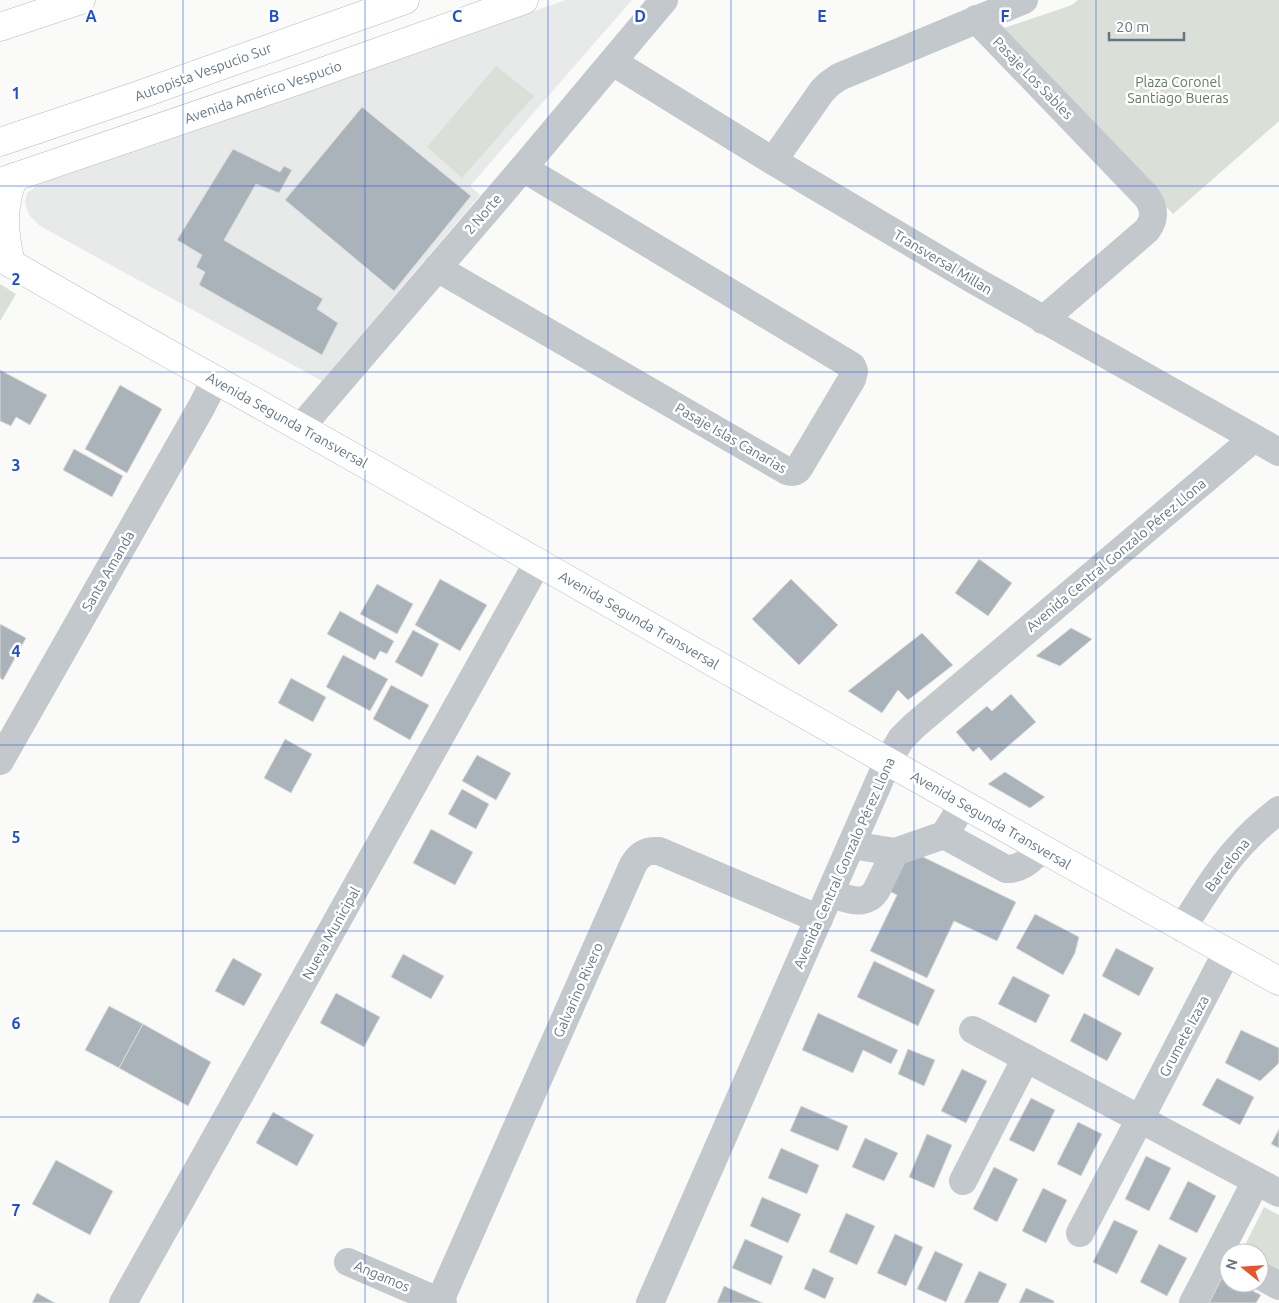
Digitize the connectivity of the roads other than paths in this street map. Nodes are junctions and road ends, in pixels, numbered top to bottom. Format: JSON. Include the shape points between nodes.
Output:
{"nodes":[{"id":1,"x":81,"y":0,"type":"edge"},
{"id":2,"x":405,"y":0,"type":"edge"},
{"id":3,"x":524,"y":0,"type":"edge"},
{"id":4,"x":664,"y":0,"type":"edge"},
{"id":5,"x":1024,"y":0,"type":"edge"},
{"id":6,"x":976,"y":19,"type":"junction"},
{"id":7,"x":0,"y":27,"type":"edge"},
{"id":8,"x":613,"y":62,"type":"junction"},
{"id":9,"x":0,"y":142,"type":"edge"},
{"id":10,"x":773,"y":161,"type":"junction"},
{"id":11,"x":523,"y":168,"type":"junction"},
{"id":12,"x":7,"y":179,"type":"edge"},
{"id":13,"x":6,"y":261,"type":"edge"},
{"id":14,"x":437,"y":268,"type":"junction"},
{"id":15,"x":1043,"y":320,"type":"junction"},
{"id":16,"x":215,"y":380,"type":"junction"},
{"id":17,"x":301,"y":427,"type":"junction"},
{"id":18,"x":1254,"y":438,"type":"junction"},
{"id":19,"x":1279,"y":452,"type":"edge"},
{"id":20,"x":538,"y":562,"type":"junction"},
{"id":21,"x":0,"y":761,"type":"edge"},
{"id":22,"x":888,"y":761,"type":"junction"},
{"id":23,"x":963,"y":805,"type":"junction"},
{"id":24,"x":1279,"y":810,"type":"edge"},
{"id":25,"x":944,"y":835,"type":"junction"},
{"id":26,"x":852,"y":845,"type":"junction"},
{"id":27,"x":1042,"y":849,"type":"junction"},
{"id":28,"x":895,"y":852,"type":"junction"},
{"id":29,"x":830,"y":894,"type":"junction"},
{"id":30,"x":819,"y":919,"type":"junction"},
{"id":31,"x":1182,"y":928,"type":"junction"},
{"id":32,"x":1227,"y":952,"type":"junction"},
{"id":33,"x":1279,"y":981,"type":"edge"},
{"id":34,"x":973,"y":1030,"type":"dead end"},
{"id":35,"x":1026,"y":1058,"type":"junction"},
{"id":36,"x":1140,"y":1120,"type":"junction"},
{"id":37,"x":963,"y":1181,"type":"dead end"},
{"id":38,"x":1268,"y":1187,"type":"edge"},
{"id":39,"x":1080,"y":1233,"type":"dead end"},
{"id":40,"x":1232,"y":1243,"type":"edge"},
{"id":41,"x":348,"y":1262,"type":"dead end"},
{"id":42,"x":1219,"y":1264,"type":"edge"},
{"id":43,"x":123,"y":1303,"type":"edge"},
{"id":44,"x":441,"y":1303,"type":"edge"},
{"id":45,"x":650,"y":1303,"type":"edge"},
{"id":46,"x":1193,"y":1303,"type":"edge"}],
"edges":[{"from":1,"to":7,"type":"main road"},
{"from":2,"to":9,"type":"main road","name":"Autopista Vespucio Sur"},
{"from":3,"to":12,"type":"main road","name":"Avenida Américo Vespucio","via":[[302,80]]},
{"from":4,"to":8,"type":"street","name":"2 Norte"},
{"from":5,"to":6,"type":"street"},
{"from":6,"to":10,"type":"street","via":[[839,77],[822,91]]},
{"from":6,"to":15,"type":"street","name":"Pasaje Los Sables","via":[[1147,197],[1153,210],[1152,224],[1147,230]]},
{"from":8,"to":10,"type":"street","name":"Transversal Millan"},
{"from":8,"to":11,"type":"street","name":"2 Norte"},
{"from":10,"to":15,"type":"street","name":"Transversal Millan"},
{"from":11,"to":14,"type":"street","name":"2 Norte"},
{"from":11,"to":14,"type":"street","name":"Pasaje Islas Canarias","via":[[852,366],[852,379],[797,470],[787,471]]},
{"from":12,"to":13,"type":"main road"},
{"from":13,"to":16,"type":"main road","name":"Avenida Segunda Transversal"},
{"from":14,"to":17,"type":"street","name":"2 Norte"},
{"from":15,"to":18,"type":"street","name":"Transversal Millan"},
{"from":16,"to":17,"type":"main road","name":"Avenida Segunda Transversal"},
{"from":16,"to":21,"type":"street","name":"Santa Amanda"},
{"from":17,"to":20,"type":"main road","name":"Avenida Segunda Transversal"},
{"from":18,"to":19,"type":"street","name":"Transversal Millan"},
{"from":18,"to":22,"type":"street","name":"Avenida Central Gonzalo Pérez Llona","via":[[914,726],[901,739]]},
{"from":20,"to":22,"type":"main road","name":"Avenida Segunda Transversal"},
{"from":20,"to":43,"type":"street","name":"Nueva Municipal"},
{"from":22,"to":23,"type":"main road","name":"Avenida Segunda Transversal"},
{"from":22,"to":26,"type":"street","name":"Avenida Central Gonzalo Pérez Llona"},
{"from":23,"to":25,"type":"street"},
{"from":23,"to":27,"type":"main road","name":"Avenida Segunda Transversal"},
{"from":24,"to":31,"type":"street","name":"Barcelona","via":[[1238,848]]},
{"from":25,"to":27,"type":"street","via":[[1012,870],[1020,868]]},
{"from":25,"to":28,"type":"street"},
{"from":26,"to":28,"type":"street"},
{"from":26,"to":29,"type":"street","name":"Avenida Central Gonzalo Pérez Llona"},
{"from":27,"to":31,"type":"main road","name":"Avenida Segunda Transversal"},
{"from":28,"to":29,"type":"street","via":[[876,891],[867,900],[856,901]]},
{"from":29,"to":30,"type":"street","name":"Avenida Central Gonzalo Pérez Llona"},
{"from":30,"to":44,"type":"street","name":"Galvarino Rivero","via":[[659,851],[640,855]]},
{"from":30,"to":45,"type":"street","name":"Avenida Central Gonzalo Pérez Llona"},
{"from":31,"to":32,"type":"main road","name":"Avenida Segunda Transversal"},
{"from":32,"to":33,"type":"main road","name":"Avenida Segunda Transversal"},
{"from":32,"to":36,"type":"street","name":"Grumete Izaza"},
{"from":34,"to":35,"type":"street"},
{"from":35,"to":36,"type":"street"},
{"from":35,"to":37,"type":"street"},
{"from":36,"to":38,"type":"street"},
{"from":36,"to":39,"type":"street","name":"Grumete Izaza"},
{"from":38,"to":40,"type":"street"},
{"from":41,"to":44,"type":"street","name":"Angamos"},
{"from":42,"to":46,"type":"street"}]}
